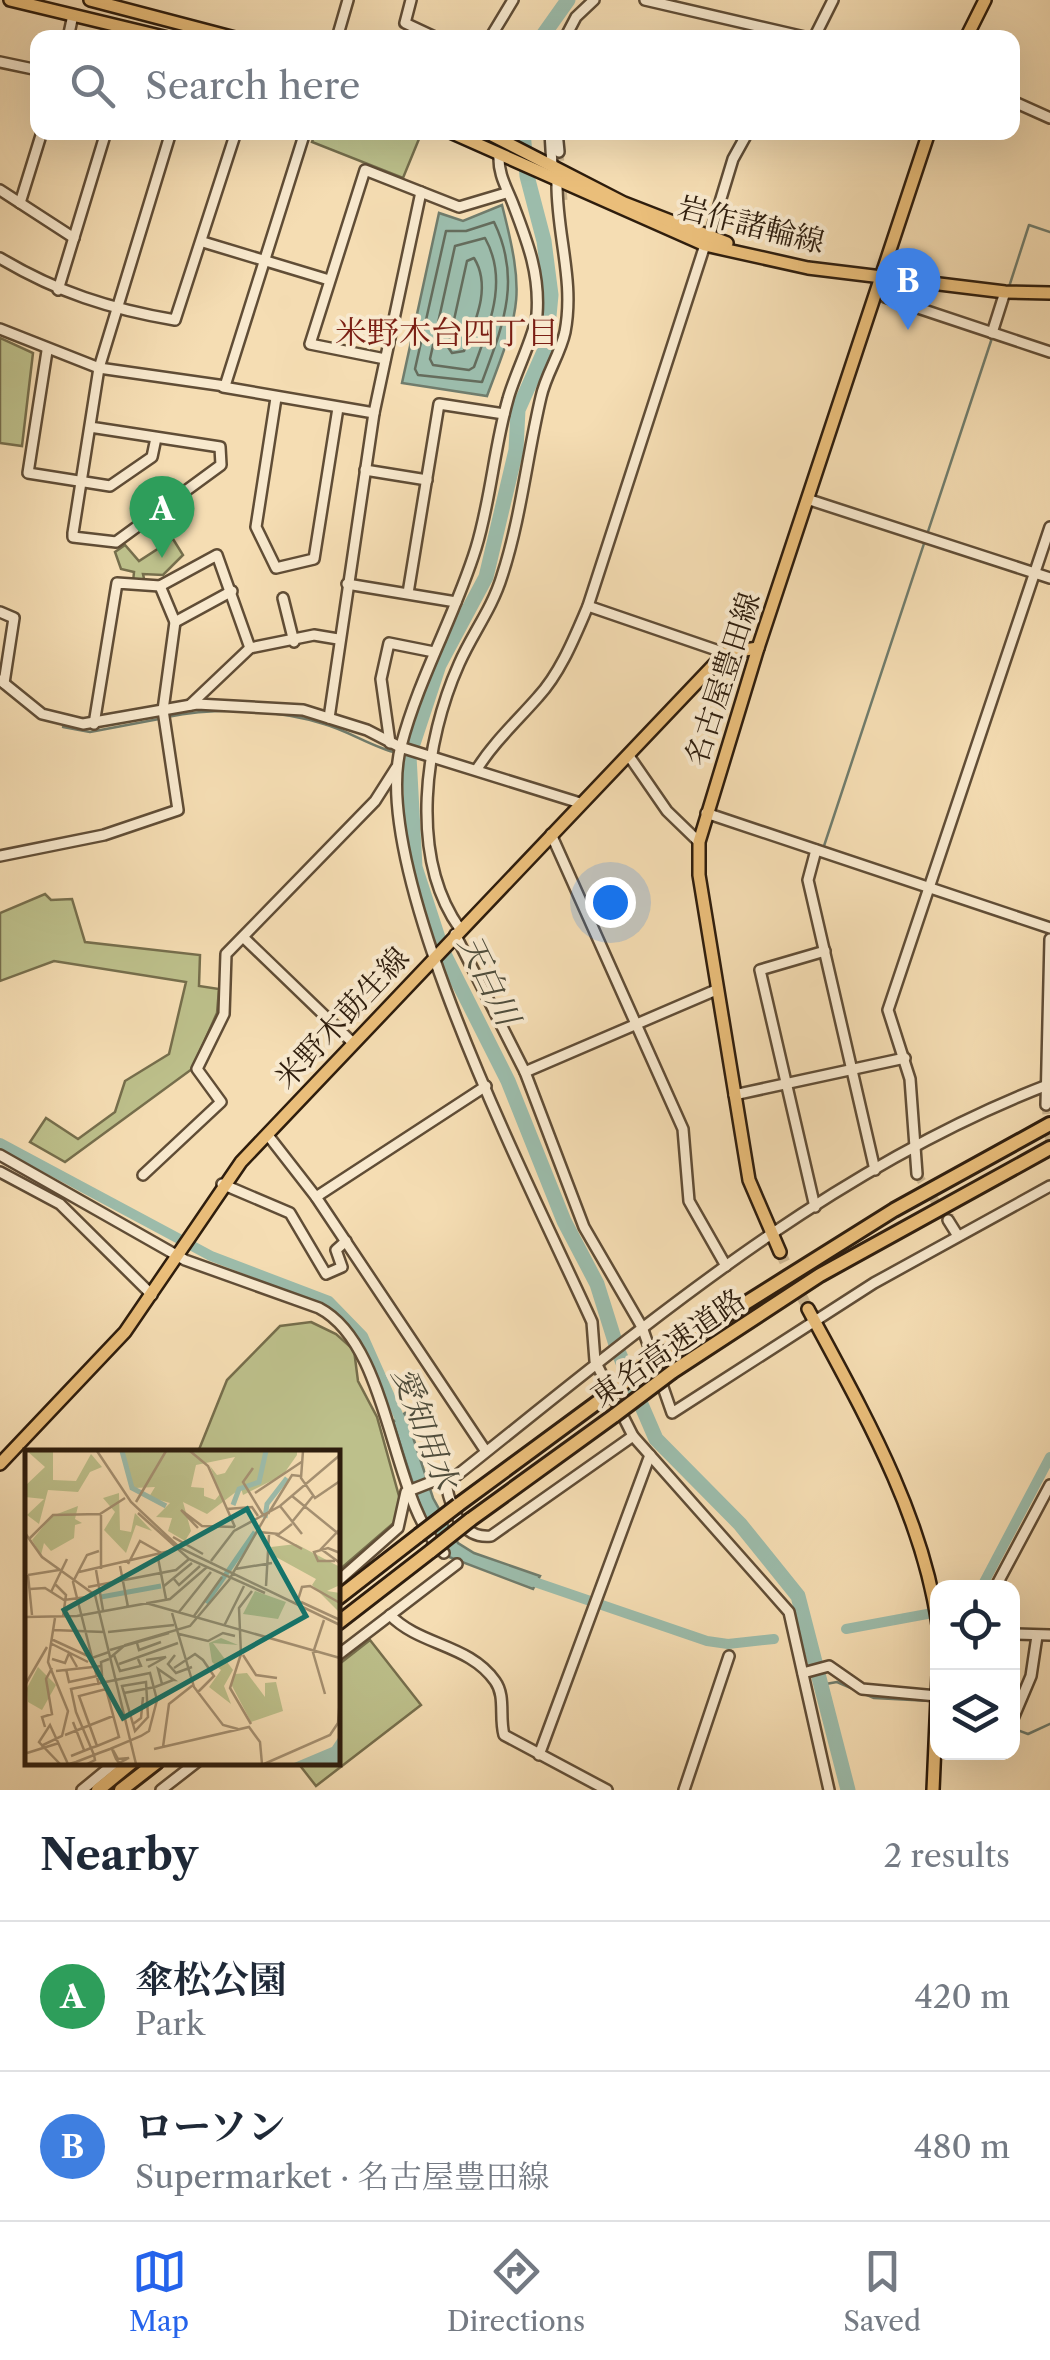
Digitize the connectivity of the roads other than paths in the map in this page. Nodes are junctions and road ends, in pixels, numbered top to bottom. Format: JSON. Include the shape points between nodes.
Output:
{"nodes":[{"id":1,"x":10,"y":0,"type":"edge"},
{"id":2,"x":90,"y":0,"type":"edge"},
{"id":3,"x":348,"y":0,"type":"edge"},
{"id":4,"x":411,"y":0,"type":"edge"},
{"id":5,"x":513,"y":0,"type":"edge"},
{"id":6,"x":594,"y":0,"type":"edge"},
{"id":7,"x":645,"y":0,"type":"edge"},
{"id":8,"x":833,"y":0,"type":"edge"},
{"id":9,"x":985,"y":0,"type":"edge"},
{"id":10,"x":73,"y":15,"type":"junction"},
{"id":11,"x":70,"y":30,"type":"edge"},
{"id":12,"x":135,"y":30,"type":"edge"},
{"id":13,"x":205,"y":30,"type":"edge"},
{"id":14,"x":340,"y":30,"type":"edge"},
{"id":15,"x":420,"y":30,"type":"edge"},
{"id":16,"x":495,"y":30,"type":"edge"},
{"id":17,"x":569,"y":30,"type":"edge"},
{"id":18,"x":777,"y":30,"type":"edge"},
{"id":19,"x":816,"y":30,"type":"edge"},
{"id":20,"x":970,"y":30,"type":"edge"},
{"id":21,"x":0,"y":62,"type":"edge"},
{"id":22,"x":30,"y":68,"type":"edge"},
{"id":23,"x":1020,"y":105,"type":"edge"},
{"id":24,"x":1050,"y":118,"type":"edge"},
{"id":25,"x":39,"y":140,"type":"edge"},
{"id":26,"x":104,"y":140,"type":"edge"},
{"id":27,"x":169,"y":140,"type":"edge"},
{"id":28,"x":234,"y":140,"type":"edge"},
{"id":29,"x":304,"y":140,"type":"edge"},
{"id":30,"x":467,"y":140,"type":"edge"},
{"id":31,"x":503,"y":140,"type":"edge"},
{"id":32,"x":553,"y":140,"type":"edge"},
{"id":33,"x":556,"y":140,"type":"edge"},
{"id":34,"x":744,"y":140,"type":"edge"},
{"id":35,"x":927,"y":140,"type":"edge"},
{"id":36,"x":559,"y":152,"type":"tunnel mouth"},
{"id":37,"x":504,"y":158,"type":"junction"},
{"id":38,"x":550,"y":165,"type":"junction"},
{"id":39,"x":557,"y":181,"type":"junction"},
{"id":40,"x":0,"y":190,"type":"edge"},
{"id":41,"x":421,"y":192,"type":"junction"},
{"id":42,"x":506,"y":193,"type":"junction"},
{"id":43,"x":563,"y":200,"type":"tunnel mouth"},
{"id":44,"x":20,"y":202,"type":"junction"},
{"id":45,"x":74,"y":238,"type":"junction"},
{"id":46,"x":202,"y":242,"type":"junction"},
{"id":47,"x":707,"y":242,"type":"junction"},
{"id":48,"x":0,"y":258,"type":"edge"},
{"id":49,"x":266,"y":262,"type":"junction"},
{"id":50,"x":568,"y":263,"type":"junction"},
{"id":51,"x":881,"y":278,"type":"junction"},
{"id":52,"x":329,"y":280,"type":"junction"},
{"id":53,"x":58,"y":290,"type":"junction"},
{"id":54,"x":1005,"y":292,"type":"junction"},
{"id":55,"x":1050,"y":293,"type":"edge"},
{"id":56,"x":885,"y":297,"type":"dead end"},
{"id":57,"x":117,"y":310,"type":"junction"},
{"id":58,"x":0,"y":329,"type":"edge"},
{"id":59,"x":992,"y":333,"type":"junction"},
{"id":60,"x":46,"y":351,"type":"junction"},
{"id":61,"x":1050,"y":352,"type":"edge"},
{"id":62,"x":385,"y":359,"type":"junction"},
{"id":63,"x":99,"y":368,"type":"junction"},
{"id":64,"x":223,"y":386,"type":"junction"},
{"id":65,"x":276,"y":398,"type":"junction"},
{"id":66,"x":338,"y":408,"type":"junction"},
{"id":67,"x":374,"y":413,"type":"junction"},
{"id":68,"x":504,"y":414,"type":"junction"},
{"id":69,"x":90,"y":427,"type":"junction"},
{"id":70,"x":156,"y":438,"type":"junction"},
{"id":71,"x":365,"y":470,"type":"junction"},
{"id":72,"x":427,"y":480,"type":"junction"},
{"id":73,"x":81,"y":482,"type":"junction"},
{"id":74,"x":810,"y":500,"type":"junction"},
{"id":75,"x":1050,"y":527,"type":"edge"},
{"id":76,"x":1035,"y":573,"type":"junction"},
{"id":77,"x":1050,"y":578,"type":"edge"},
{"id":78,"x":347,"y":584,"type":"junction"},
{"id":79,"x":160,"y":586,"type":"junction"},
{"id":80,"x":232,"y":591,"type":"junction"},
{"id":81,"x":408,"y":594,"type":"junction"},
{"id":82,"x":282,"y":598,"type":"dead end"},
{"id":83,"x":456,"y":602,"type":"junction"},
{"id":84,"x":588,"y":606,"type":"junction"},
{"id":85,"x":0,"y":612,"type":"edge"},
{"id":86,"x":175,"y":622,"type":"junction"},
{"id":87,"x":338,"y":639,"type":"junction"},
{"id":88,"x":294,"y":642,"type":"junction"},
{"id":89,"x":250,"y":648,"type":"junction"},
{"id":90,"x":758,"y":648,"type":"junction"},
{"id":91,"x":434,"y":652,"type":"junction"},
{"id":92,"x":725,"y":653,"type":"junction"},
{"id":93,"x":2,"y":681,"type":"edge"},
{"id":94,"x":190,"y":706,"type":"junction"},
{"id":95,"x":163,"y":710,"type":"junction"},
{"id":96,"x":329,"y":718,"type":"junction"},
{"id":97,"x":94,"y":724,"type":"junction"},
{"id":98,"x":395,"y":745,"type":"junction"},
{"id":99,"x":430,"y":754,"type":"junction"},
{"id":100,"x":630,"y":756,"type":"junction"},
{"id":101,"x":396,"y":768,"type":"junction"},
{"id":102,"x":477,"y":769,"type":"junction"},
{"id":103,"x":580,"y":803,"type":"junction"},
{"id":104,"x":706,"y":813,"type":"junction"},
{"id":105,"x":551,"y":834,"type":"junction"},
{"id":106,"x":699,"y":842,"type":"junction"},
{"id":107,"x":816,"y":850,"type":"junction"},
{"id":108,"x":0,"y":856,"type":"edge"},
{"id":109,"x":930,"y":888,"type":"junction"},
{"id":110,"x":1050,"y":928,"type":"edge"},
{"id":111,"x":456,"y":933,"type":"junction"},
{"id":112,"x":243,"y":937,"type":"junction"},
{"id":113,"x":1050,"y":939,"type":"edge"},
{"id":114,"x":825,"y":951,"type":"junction"},
{"id":115,"x":436,"y":954,"type":"junction"},
{"id":116,"x":1048,"y":985,"type":"edge"},
{"id":117,"x":716,"y":990,"type":"junction"},
{"id":118,"x":637,"y":1022,"type":"junction"},
{"id":119,"x":352,"y":1042,"type":"junction"},
{"id":120,"x":905,"y":1058,"type":"junction"},
{"id":121,"x":852,"y":1070,"type":"junction"},
{"id":122,"x":525,"y":1072,"type":"junction"},
{"id":123,"x":786,"y":1085,"type":"junction"},
{"id":124,"x":1047,"y":1085,"type":"edge"},
{"id":125,"x":486,"y":1086,"type":"junction"},
{"id":126,"x":734,"y":1095,"type":"junction"},
{"id":127,"x":1046,"y":1105,"type":"dead end"},
{"id":128,"x":1050,"y":1124,"type":"edge"},
{"id":129,"x":266,"y":1134,"type":"junction"},
{"id":130,"x":914,"y":1147,"type":"junction"},
{"id":131,"x":1050,"y":1148,"type":"edge"},
{"id":132,"x":0,"y":1155,"type":"edge"},
{"id":133,"x":875,"y":1170,"type":"junction"},
{"id":134,"x":0,"y":1172,"type":"edge"},
{"id":135,"x":918,"y":1174,"type":"tunnel mouth"},
{"id":136,"x":143,"y":1175,"type":"dead end"},
{"id":137,"x":222,"y":1184,"type":"junction"},
{"id":138,"x":1050,"y":1186,"type":"edge"},
{"id":139,"x":316,"y":1197,"type":"junction"},
{"id":140,"x":816,"y":1207,"type":"junction"},
{"id":141,"x":948,"y":1220,"type":"tunnel mouth"},
{"id":142,"x":771,"y":1235,"type":"junction"},
{"id":143,"x":958,"y":1236,"type":"junction"},
{"id":144,"x":346,"y":1241,"type":"junction"},
{"id":145,"x":780,"y":1252,"type":"tunnel mouth"},
{"id":146,"x":178,"y":1254,"type":"junction"},
{"id":147,"x":726,"y":1266,"type":"junction"},
{"id":148,"x":154,"y":1296,"type":"junction"},
{"id":149,"x":808,"y":1309,"type":"tunnel mouth"},
{"id":150,"x":815,"y":1322,"type":"junction"},
{"id":151,"x":642,"y":1327,"type":"junction"},
{"id":152,"x":599,"y":1358,"type":"junction"},
{"id":153,"x":634,"y":1436,"type":"junction"},
{"id":154,"x":485,"y":1450,"type":"junction"},
{"id":155,"x":650,"y":1455,"type":"junction"},
{"id":156,"x":0,"y":1464,"type":"edge"},
{"id":157,"x":446,"y":1484,"type":"junction"},
{"id":158,"x":1050,"y":1485,"type":"edge"},
{"id":159,"x":412,"y":1490,"type":"junction"},
{"id":160,"x":437,"y":1552,"type":"junction"},
{"id":161,"x":458,"y":1564,"type":"dead end"},
{"id":162,"x":340,"y":1579,"type":"edge"},
{"id":163,"x":999,"y":1580,"type":"edge"},
{"id":164,"x":930,"y":1589,"type":"edge"},
{"id":165,"x":340,"y":1596,"type":"edge"},
{"id":166,"x":390,"y":1615,"type":"junction"},
{"id":167,"x":340,"y":1621,"type":"edge"},
{"id":168,"x":1020,"y":1635,"type":"edge"},
{"id":169,"x":1050,"y":1635,"type":"edge"},
{"id":170,"x":1037,"y":1636,"type":"junction"},
{"id":171,"x":340,"y":1653,"type":"edge"},
{"id":172,"x":729,"y":1656,"type":"dead end"},
{"id":173,"x":804,"y":1672,"type":"junction"},
{"id":174,"x":930,"y":1695,"type":"edge"},
{"id":175,"x":1020,"y":1701,"type":"edge"},
{"id":176,"x":539,"y":1755,"type":"junction"},
{"id":177,"x":934,"y":1760,"type":"edge"},
{"id":178,"x":112,"y":1765,"type":"edge"},
{"id":179,"x":128,"y":1765,"type":"edge"},
{"id":180,"x":152,"y":1765,"type":"edge"},
{"id":181,"x":193,"y":1765,"type":"edge"},
{"id":182,"x":82,"y":1790,"type":"edge"},
{"id":183,"x":98,"y":1790,"type":"edge"},
{"id":184,"x":121,"y":1790,"type":"edge"},
{"id":185,"x":161,"y":1790,"type":"edge"},
{"id":186,"x":607,"y":1790,"type":"edge"},
{"id":187,"x":684,"y":1790,"type":"edge"},
{"id":188,"x":828,"y":1790,"type":"edge"},
{"id":189,"x":933,"y":1790,"type":"edge"}],
"edges":[{"from":1,"to":10,"type":"main road"},
{"from":2,"to":13,"type":"main road"},
{"from":3,"to":14,"type":"street"},
{"from":4,"to":15,"type":"street","via":[[405,23]]},
{"from":5,"to":16,"type":"street"},
{"from":6,"to":17,"type":"street"},
{"from":7,"to":18,"type":"street"},
{"from":8,"to":19,"type":"street"},
{"from":9,"to":20,"type":"main road"},
{"from":10,"to":11,"type":"street"},
{"from":10,"to":12,"type":"main road"},
{"from":21,"to":22,"type":"street"},
{"from":23,"to":24,"type":"street"},
{"from":25,"to":44,"type":"street"},
{"from":26,"to":45,"type":"street"},
{"from":27,"to":57,"type":"street"},
{"from":28,"to":46,"type":"street"},
{"from":29,"to":49,"type":"street"},
{"from":30,"to":37,"type":"main road","name":"岩作諸輪線"},
{"from":31,"to":38,"type":"main road","name":"岩作諸輪線"},
{"from":32,"to":38,"type":"street"},
{"from":33,"to":36,"type":"street"},
{"from":34,"to":47,"type":"street"},
{"from":35,"to":51,"type":"main road","name":"名古屋豊田線"},
{"from":37,"to":39,"type":"main road","name":"岩作諸輪線"},
{"from":37,"to":42,"type":"street"},
{"from":38,"to":47,"type":"main road","name":"岩作諸輪線"},
{"from":39,"to":47,"type":"main road","name":"岩作諸輪線"},
{"from":39,"to":50,"type":"street"},
{"from":40,"to":44,"type":"street"},
{"from":41,"to":42,"type":"street","via":[[463,207]]},
{"from":41,"to":52,"type":"street","via":[[365,170]]},
{"from":41,"to":62,"type":"street"},
{"from":42,"to":68,"type":"street","via":[[533,256],[538,314]]},
{"from":43,"to":50,"type":"street"},
{"from":44,"to":45,"type":"street"},
{"from":45,"to":53,"type":"street"},
{"from":46,"to":49,"type":"street"},
{"from":46,"to":57,"type":"street","via":[[177,319]]},
{"from":47,"to":51,"type":"main road","name":"岩作諸輪線"},
{"from":47,"to":84,"type":"street"},
{"from":48,"to":53,"type":"street"},
{"from":49,"to":52,"type":"street"},
{"from":49,"to":64,"type":"street"},
{"from":50,"to":99,"type":"street","via":[[564,338],[542,392],[511,545],[486,618],[442,705]]},
{"from":51,"to":54,"type":"main road","name":"岩作諸輪線"},
{"from":51,"to":74,"type":"main road","name":"名古屋豊田線"},
{"from":52,"to":62,"type":"street","via":[[312,346]]},
{"from":53,"to":57,"type":"street"},
{"from":54,"to":55,"type":"main road","name":"岩作諸輪線"},
{"from":54,"to":59,"type":"street"},
{"from":56,"to":59,"type":"street"},
{"from":57,"to":63,"type":"street"},
{"from":58,"to":60,"type":"street"},
{"from":59,"to":61,"type":"street"},
{"from":60,"to":63,"type":"street"},
{"from":60,"to":73,"type":"street","via":[[27,470]]},
{"from":62,"to":67,"type":"street"},
{"from":63,"to":64,"type":"street"},
{"from":63,"to":69,"type":"street"},
{"from":64,"to":65,"type":"street"},
{"from":65,"to":66,"type":"street"},
{"from":65,"to":66,"type":"street","via":[[256,526],[276,568],[314,558]]},
{"from":66,"to":67,"type":"street"},
{"from":67,"to":71,"type":"street"},
{"from":68,"to":72,"type":"street","via":[[439,404]]},
{"from":68,"to":83,"type":"street","via":[[477,544]]},
{"from":69,"to":70,"type":"street"},
{"from":69,"to":73,"type":"street"},
{"from":70,"to":73,"type":"street","via":[[152,457],[113,485]]},
{"from":70,"to":73,"type":"street","via":[[220,447],[220,468],[110,544],[73,536]]},
{"from":71,"to":72,"type":"street"},
{"from":71,"to":78,"type":"street"},
{"from":72,"to":81,"type":"street"},
{"from":74,"to":76,"type":"street"},
{"from":74,"to":90,"type":"main road","name":"名古屋豊田線"},
{"from":75,"to":76,"type":"street"},
{"from":76,"to":77,"type":"street"},
{"from":76,"to":109,"type":"street"},
{"from":78,"to":81,"type":"street"},
{"from":78,"to":87,"type":"street"},
{"from":79,"to":80,"type":"street","via":[[217,555]]},
{"from":79,"to":86,"type":"street"},
{"from":79,"to":97,"type":"street","via":[[116,582]]},
{"from":80,"to":86,"type":"street"},
{"from":80,"to":89,"type":"street"},
{"from":81,"to":83,"type":"street"},
{"from":82,"to":88,"type":"street"},
{"from":83,"to":91,"type":"street"},
{"from":84,"to":92,"type":"street"},
{"from":84,"to":102,"type":"street","via":[[540,696],[493,742]]},
{"from":85,"to":93,"type":"street","via":[[14,618]]},
{"from":86,"to":95,"type":"street"},
{"from":87,"to":88,"type":"street","via":[[314,635]]},
{"from":87,"to":96,"type":"street"},
{"from":88,"to":89,"type":"street"},
{"from":89,"to":94,"type":"street"},
{"from":90,"to":92,"type":"main road"},
{"from":90,"to":104,"type":"main road","name":"名古屋豊田線"},
{"from":91,"to":98,"type":"street"},
{"from":91,"to":98,"type":"street","via":[[388,643],[380,679]]},
{"from":92,"to":100,"type":"main road","name":"米野木莇生線"},
{"from":93,"to":97,"type":"street","via":[[42,714]]},
{"from":94,"to":95,"type":"street"},
{"from":94,"to":96,"type":"street","via":[[303,710]]},
{"from":95,"to":97,"type":"street"},
{"from":95,"to":108,"type":"street","via":[[178,810],[104,835]]},
{"from":96,"to":98,"type":"street"},
{"from":98,"to":99,"type":"street"},
{"from":98,"to":101,"type":"street"},
{"from":99,"to":102,"type":"street"},
{"from":99,"to":111,"type":"street","via":[[428,830]]},
{"from":100,"to":103,"type":"main road","name":"米野木莇生線"},
{"from":100,"to":106,"type":"street","via":[[667,811]]},
{"from":101,"to":112,"type":"street","via":[[374,801]]},
{"from":101,"to":115,"type":"street","via":[[408,876]]},
{"from":102,"to":103,"type":"street"},
{"from":103,"to":105,"type":"main road","name":"米野木莇生線"},
{"from":104,"to":106,"type":"main road","name":"名古屋豊田線"},
{"from":104,"to":107,"type":"street"},
{"from":105,"to":111,"type":"main road","name":"米野木莇生線"},
{"from":105,"to":118,"type":"street"},
{"from":106,"to":117,"type":"main road","name":"名古屋豊田線"},
{"from":107,"to":109,"type":"street"},
{"from":107,"to":114,"type":"street","via":[[808,880]]},
{"from":109,"to":110,"type":"street"},
{"from":109,"to":120,"type":"street","via":[[888,1010]]},
{"from":111,"to":115,"type":"main road","name":"米野木莇生線"},
{"from":111,"to":122,"type":"street"},
{"from":112,"to":119,"type":"street"},
{"from":112,"to":136,"type":"street","via":[[226,954],[224,1014],[197,1069],[221,1102]]},
{"from":113,"to":116,"type":"street"},
{"from":114,"to":121,"type":"street"},
{"from":114,"to":123,"type":"street","via":[[760,970]]},
{"from":115,"to":119,"type":"main road","name":"米野木莇生線"},
{"from":115,"to":125,"type":"street"},
{"from":116,"to":124,"type":"street"},
{"from":117,"to":118,"type":"street"},
{"from":117,"to":126,"type":"main road","name":"名古屋豊田線"},
{"from":118,"to":122,"type":"street"},
{"from":118,"to":147,"type":"street","via":[[683,1129],[690,1201]]},
{"from":119,"to":129,"type":"main road","name":"米野木莇生線"},
{"from":120,"to":121,"type":"street"},
{"from":120,"to":130,"type":"street"},
{"from":121,"to":123,"type":"street"},
{"from":121,"to":133,"type":"street"},
{"from":122,"to":151,"type":"street","via":[[584,1227]]},
{"from":123,"to":126,"type":"street"},
{"from":123,"to":140,"type":"street"},
{"from":124,"to":127,"type":"street"},
{"from":124,"to":130,"type":"street"},
{"from":125,"to":139,"type":"street"},
{"from":125,"to":152,"type":"street","via":[[592,1322]]},
{"from":126,"to":142,"type":"main road","name":"名古屋豊田線","via":[[749,1180]]},
{"from":128,"to":165,"type":"highway","name":"東名高速道路","bridge":true,"via":[[894,1210],[658,1358]]},
{"from":129,"to":137,"type":"main road","name":"米野木莇生線"},
{"from":129,"to":139,"type":"street"},
{"from":130,"to":133,"type":"street"},
{"from":130,"to":135,"type":"street"},
{"from":131,"to":160,"type":"highway","name":"東名高速道路","bridge":true,"via":[[849,1258],[672,1372],[470,1520]]},
{"from":132,"to":146,"type":"street"},
{"from":133,"to":140,"type":"street"},
{"from":134,"to":148,"type":"street","via":[[60,1204]]},
{"from":137,"to":144,"type":"street","via":[[290,1212],[326,1274],[342,1267],[336,1250]]},
{"from":137,"to":146,"type":"main road","name":"米野木莇生線"},
{"from":138,"to":143,"type":"street"},
{"from":139,"to":144,"type":"street"},
{"from":140,"to":142,"type":"street"},
{"from":141,"to":143,"type":"street"},
{"from":142,"to":145,"type":"main road","name":"名古屋豊田線"},
{"from":142,"to":147,"type":"street"},
{"from":143,"to":150,"type":"street"},
{"from":144,"to":154,"type":"street"},
{"from":146,"to":148,"type":"main road","name":"米野木莇生線"},
{"from":146,"to":159,"type":"street","via":[[337,1319],[378,1393]]},
{"from":147,"to":151,"type":"street"},
{"from":148,"to":156,"type":"main road","name":"米野木莇生線"},
{"from":149,"to":150,"type":"main road"},
{"from":150,"to":151,"type":"street","via":[[672,1414]]},
{"from":150,"to":164,"type":"main road","via":[[910,1513]]},
{"from":151,"to":152,"type":"street"},
{"from":152,"to":153,"type":"street"},
{"from":152,"to":154,"type":"street"},
{"from":153,"to":155,"type":"street"},
{"from":153,"to":157,"type":"street","via":[[491,1536],[464,1529]]},
{"from":154,"to":157,"type":"street"},
{"from":155,"to":173,"type":"street","via":[[782,1600]]},
{"from":155,"to":176,"type":"street"},
{"from":157,"to":159,"type":"street"},
{"from":158,"to":163,"type":"street"},
{"from":159,"to":160,"type":"street"},
{"from":159,"to":162,"type":"street","via":[[402,1497],[398,1528]]},
{"from":160,"to":167,"type":"highway","name":"東名高速道路"},
{"from":161,"to":166,"type":"street"},
{"from":166,"to":171,"type":"street"},
{"from":166,"to":176,"type":"street","via":[[406,1632],[460,1650],[495,1681],[504,1734]]},
{"from":168,"to":170,"type":"street"},
{"from":169,"to":170,"type":"street"},
{"from":170,"to":175,"type":"street"},
{"from":172,"to":187,"type":"street"},
{"from":173,"to":174,"type":"street","via":[[829,1666],[862,1689]]},
{"from":173,"to":188,"type":"street"},
{"from":176,"to":186,"type":"street"},
{"from":177,"to":189,"type":"main road"},
{"from":178,"to":182,"type":"street"},
{"from":179,"to":183,"type":"highway"},
{"from":180,"to":184,"type":"highway"},
{"from":181,"to":185,"type":"street"}]}
